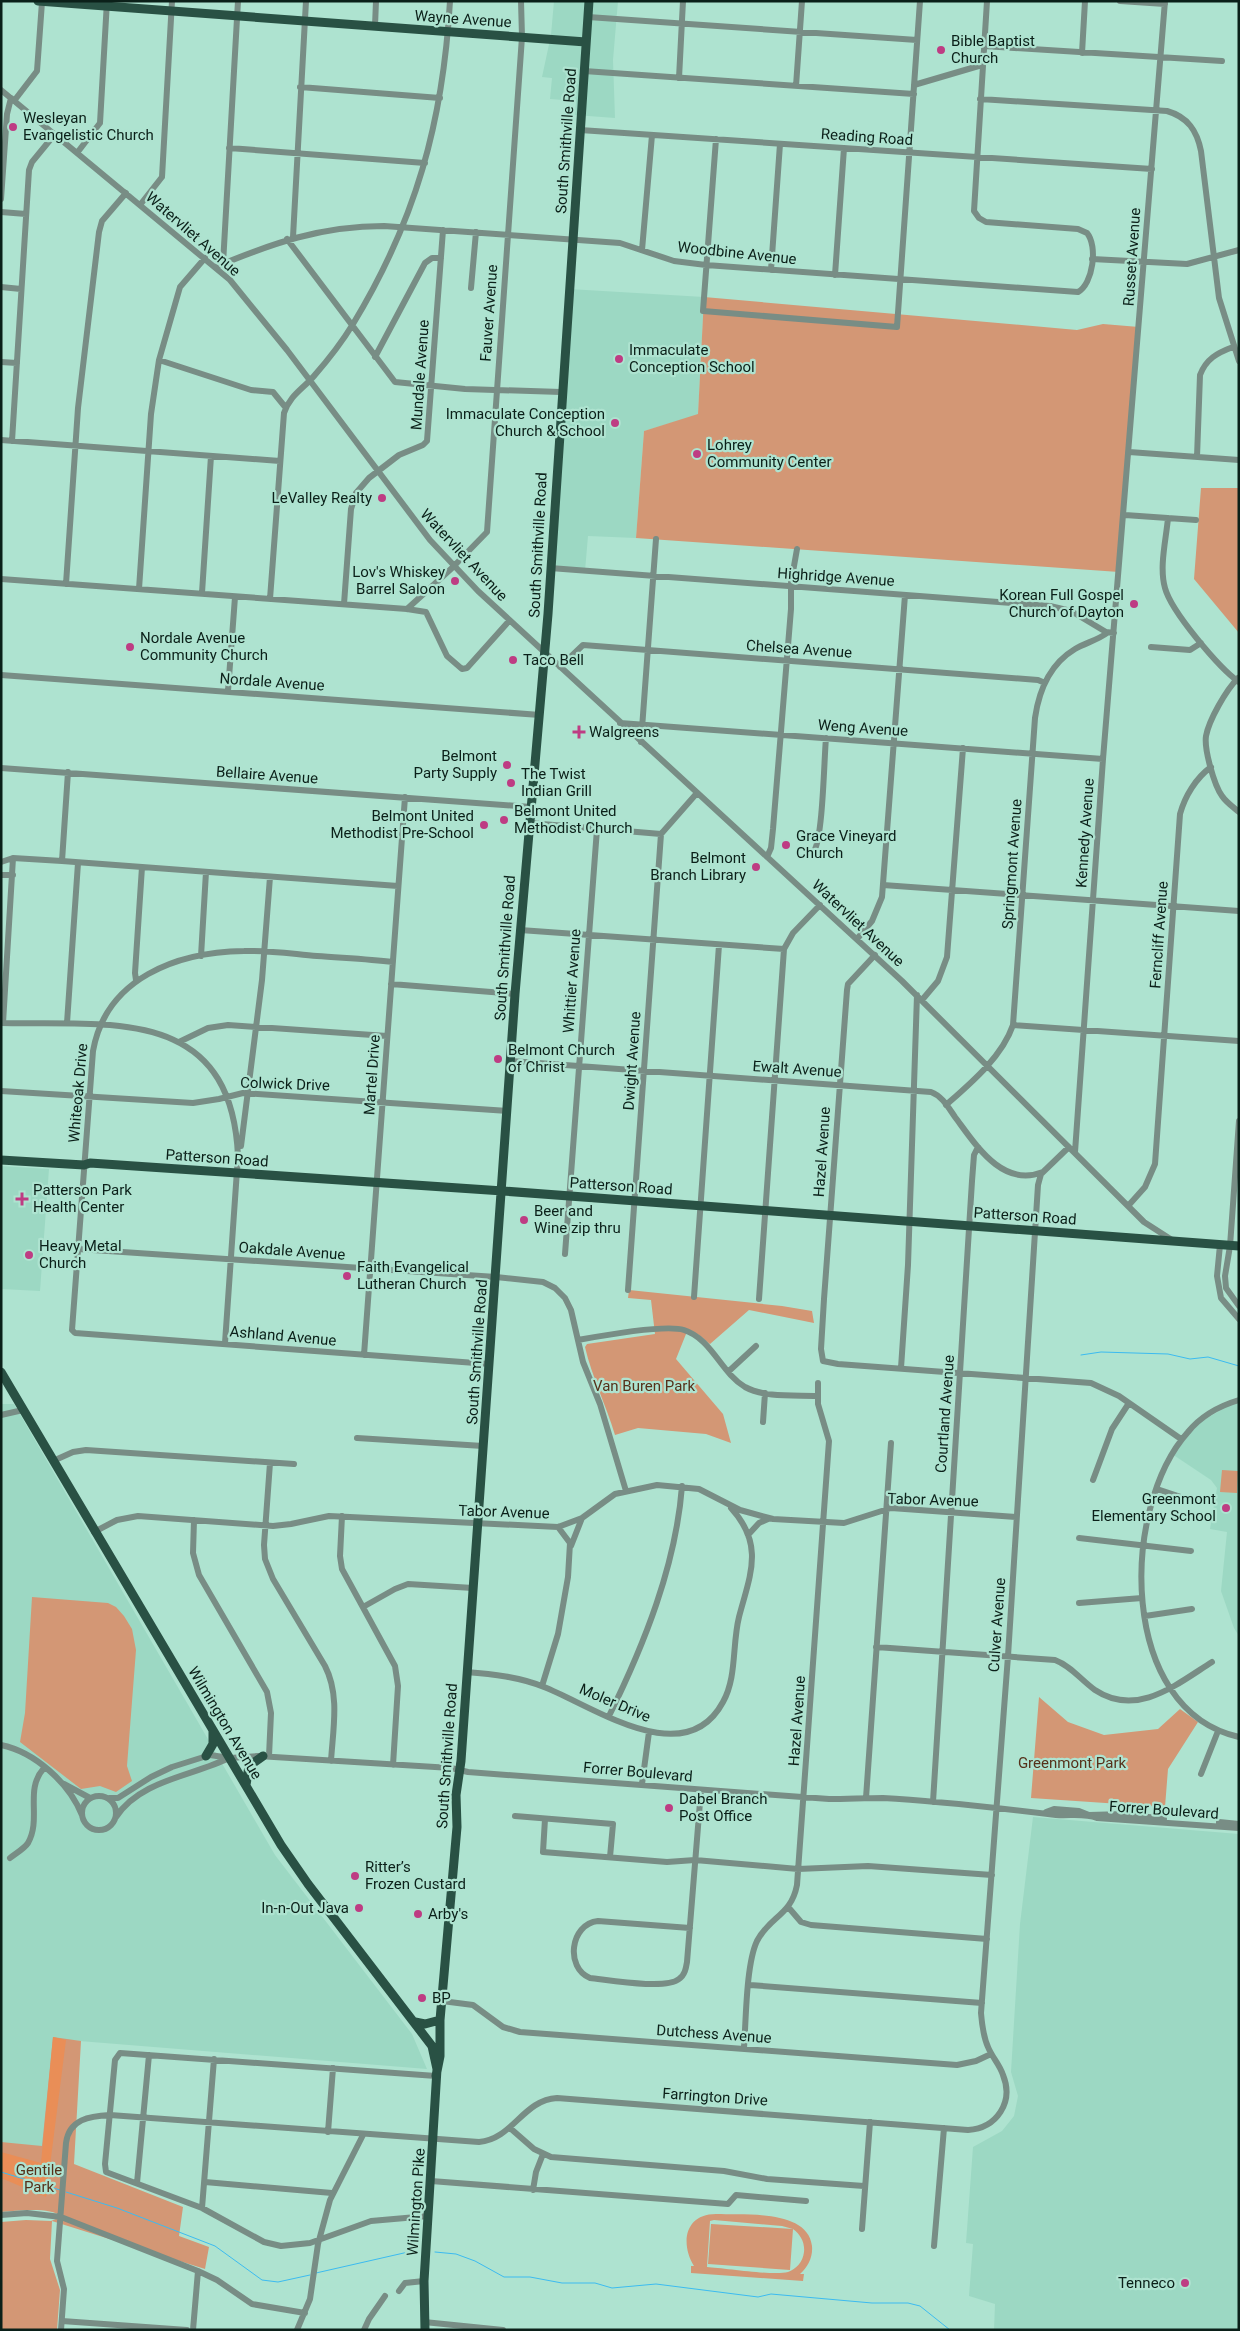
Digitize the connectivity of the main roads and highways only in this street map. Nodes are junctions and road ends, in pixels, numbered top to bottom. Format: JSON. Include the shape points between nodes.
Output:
{"nodes":[{"id":1,"x":40,"y":1,"type":"edge"},
{"id":2,"x":589,"y":1,"type":"edge"},
{"id":3,"x":107,"y":4,"type":"edge"},
{"id":4,"x":586,"y":42,"type":"junction"},
{"id":5,"x":1,"y":1160,"type":"edge"},
{"id":6,"x":503,"y":1191,"type":"junction"},
{"id":7,"x":1234,"y":1246,"type":"edge"},
{"id":8,"x":1,"y":1372,"type":"edge"},
{"id":9,"x":212,"y":1730,"type":"junction"},
{"id":10,"x":206,"y":1756,"type":"road end"},
{"id":11,"x":266,"y":1756,"type":"road end"},
{"id":12,"x":246,"y":1785,"type":"junction"},
{"id":13,"x":440,"y":2020,"type":"junction"},
{"id":14,"x":415,"y":2022,"type":"junction"},
{"id":15,"x":436,"y":2076,"type":"junction"},
{"id":16,"x":425,"y":2326,"type":"edge"}],
"edges":[{"from":1,"to":3,"type":"main road","name":"Wayne Avenue"},
{"from":2,"to":4,"type":"main road","name":"South Smithville Road"},
{"from":3,"to":4,"type":"main road","name":"Wayne Avenue"},
{"from":4,"to":6,"type":"main road","name":"South Smithville Road","via":[[545,654],[520,930]]},
{"from":5,"to":6,"type":"main road","name":"Patterson Road","via":[[238,1171]]},
{"from":6,"to":7,"type":"main road","name":"Patterson Road"},
{"from":6,"to":13,"type":"main road","name":"South Smithville Road"},
{"from":8,"to":9,"type":"main road","name":"Wilmington Avenue"},
{"from":9,"to":10,"type":"main road","via":[[212,1748]]},
{"from":9,"to":12,"type":"main road","name":"Wilmington Avenue"},
{"from":11,"to":12,"type":"main road","via":[[253,1761],[247,1768]]},
{"from":12,"to":14,"type":"main road","name":"Wilmington Avenue","via":[[306,1881]]},
{"from":13,"to":14,"type":"main road","via":[[425,2024]]},
{"from":13,"to":15,"type":"main road","name":"South Smithville Road","via":[[440,2056]]},
{"from":14,"to":15,"type":"main road","name":"Wilmington Avenue","via":[[432,2046]]},
{"from":15,"to":16,"type":"main road","name":"Wilmington Pike","via":[[424,2281]]}]}
